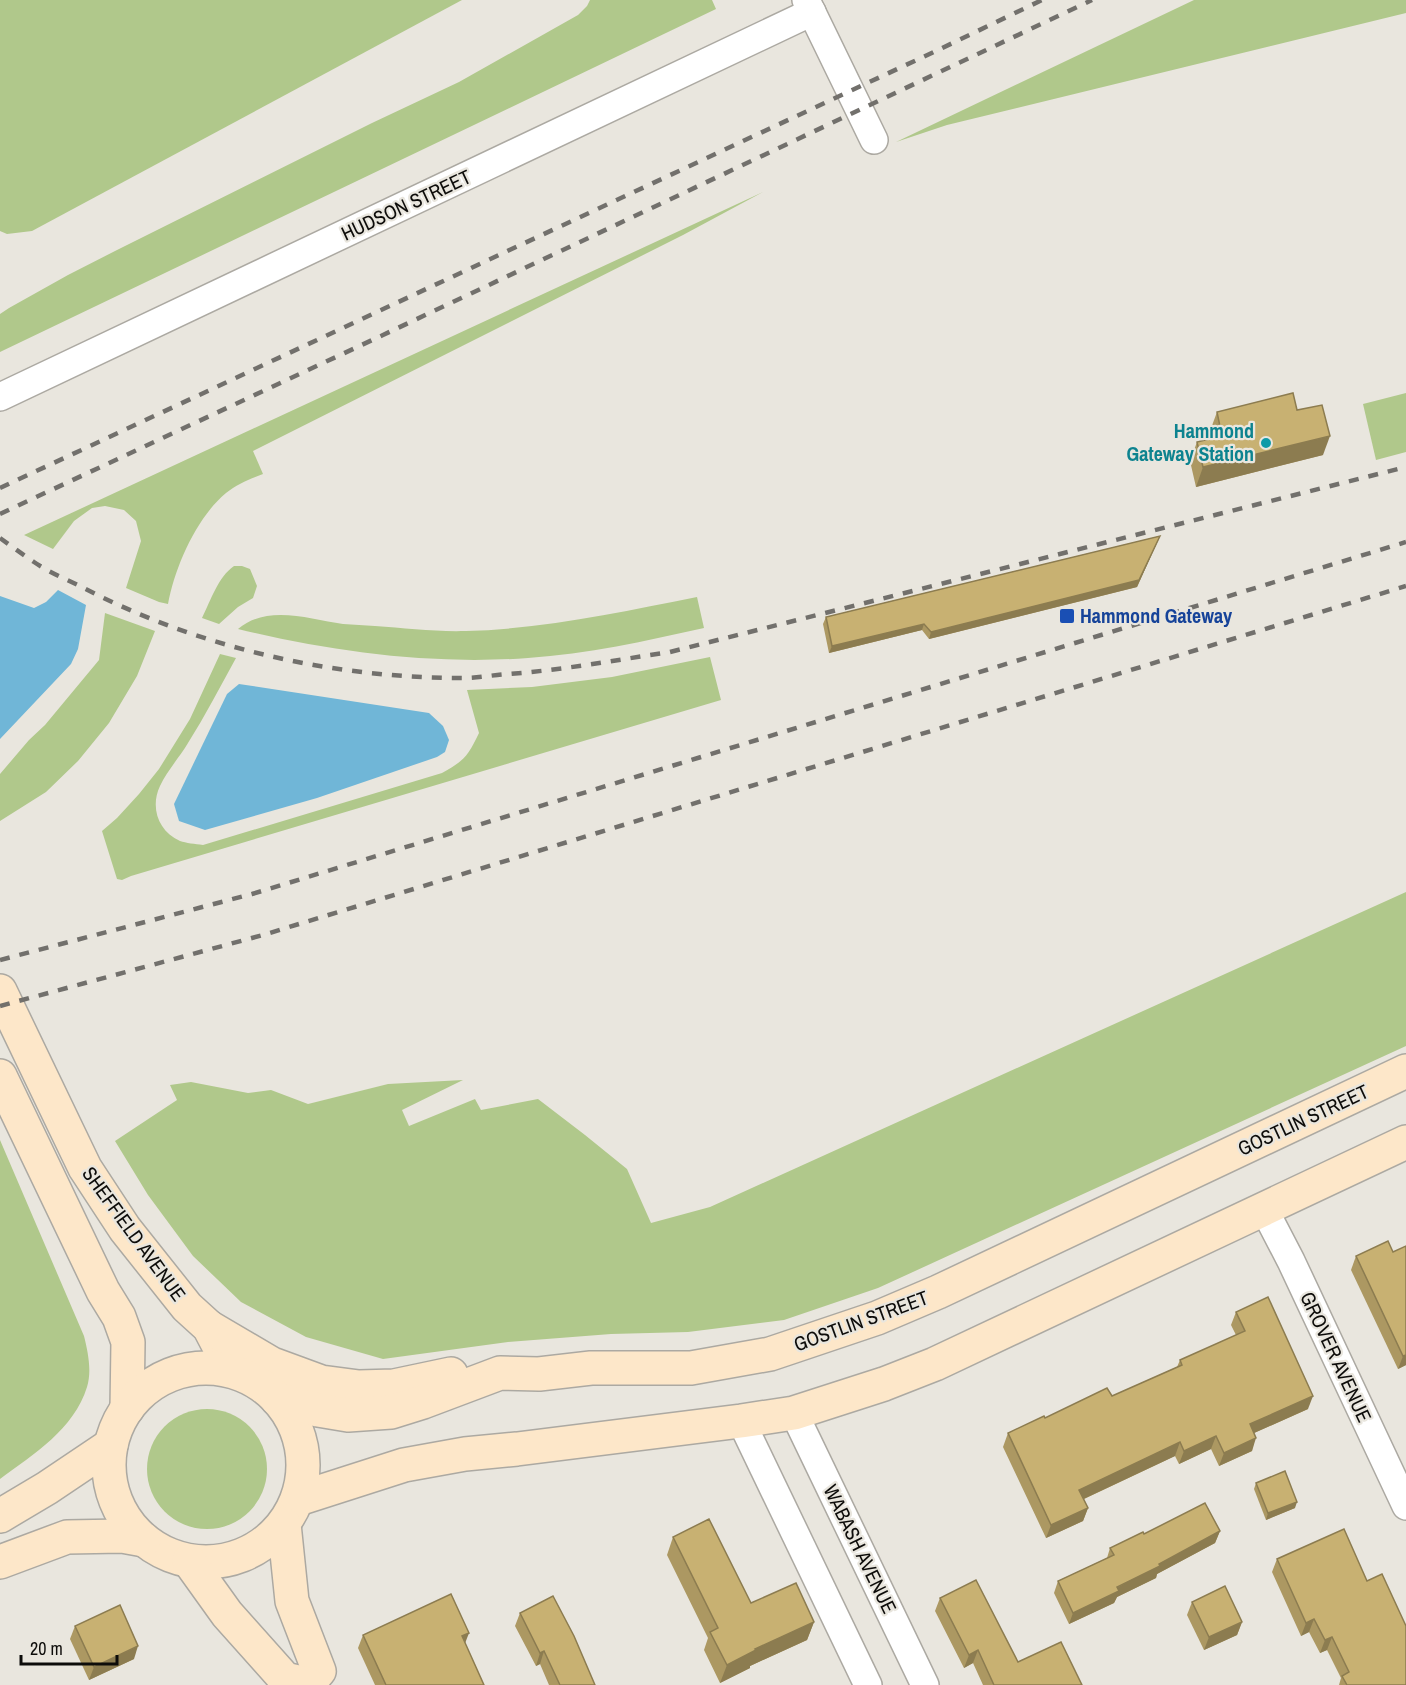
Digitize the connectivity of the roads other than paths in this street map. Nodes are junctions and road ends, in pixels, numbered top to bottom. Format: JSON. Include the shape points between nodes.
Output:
{"nodes":[{"id":1,"x":809,"y":6,"type":"edge"},
{"id":2,"x":874,"y":140,"type":"dead end"},
{"id":3,"x":0,"y":397,"type":"edge"},
{"id":4,"x":0,"y":991,"type":"edge"},
{"id":5,"x":1406,"y":1071,"type":"edge"},
{"id":6,"x":0,"y":1076,"type":"edge"},
{"id":7,"x":1406,"y":1142,"type":"edge"},
{"id":8,"x":1264,"y":1209,"type":"junction"},
{"id":9,"x":209,"y":1327,"type":"junction"},
{"id":10,"x":232,"y":1371,"type":"junction"},
{"id":11,"x":500,"y":1373,"type":"junction"},
{"id":12,"x":277,"y":1399,"type":"junction"},
{"id":13,"x":127,"y":1409,"type":"junction"},
{"id":14,"x":794,"y":1413,"type":"junction"},
{"id":15,"x":741,"y":1421,"type":"junction"},
{"id":16,"x":111,"y":1444,"type":"junction"},
{"id":17,"x":1406,"y":1506,"type":"edge"},
{"id":18,"x":291,"y":1512,"type":"junction"},
{"id":19,"x":0,"y":1516,"type":"edge"},
{"id":20,"x":144,"y":1539,"type":"junction"},
{"id":21,"x":189,"y":1561,"type":"junction"},
{"id":22,"x":0,"y":1562,"type":"edge"},
{"id":23,"x":308,"y":1685,"type":"edge"},
{"id":24,"x":868,"y":1685,"type":"edge"},
{"id":25,"x":925,"y":1685,"type":"edge"}],
"edges":[{"from":1,"to":2,"type":"street"},
{"from":1,"to":3,"type":"street","name":"HUDSON STREET"},
{"from":4,"to":9,"type":"main road","name":"SHEFFIELD AVENUE","via":[[85,1168],[125,1229],[187,1307]]},
{"from":5,"to":11,"type":"main road","name":"GOSTLIN STREET","via":[[938,1292],[877,1318],[770,1354],[691,1368]]},
{"from":6,"to":13,"type":"main road","name":"SHEFFIELD AVENUE","via":[[119,1317],[128,1342]]},
{"from":7,"to":8,"type":"main road"},
{"from":8,"to":14,"type":"main road","via":[[935,1364]]},
{"from":8,"to":17,"type":"street","name":"GROVER AVENUE"},
{"from":9,"to":10,"type":"main road","name":"SHEFFIELD AVENUE"},
{"from":9,"to":11,"type":"main road","via":[[272,1364],[321,1382],[359,1388],[394,1386],[447,1374]]},
{"from":10,"to":12,"type":"main road","via":[[256,1381]]},
{"from":10,"to":13,"type":"main road","via":[[203,1367],[174,1373],[147,1388]]},
{"from":11,"to":12,"type":"main road","name":"GOSTLIN STREET","via":[[391,1412],[348,1415]]},
{"from":12,"to":18,"type":"main road","via":[[293,1419],[302,1445],[304,1473]]},
{"from":13,"to":16,"type":"main road"},
{"from":14,"to":15,"type":"main road"},
{"from":14,"to":25,"type":"street","name":"WABASH AVENUE"},
{"from":15,"to":18,"type":"main road","via":[[465,1454],[404,1465]]},
{"from":15,"to":24,"type":"street"},
{"from":16,"to":19,"type":"main road"},
{"from":16,"to":20,"type":"main road","via":[[111,1486],[129,1524]]},
{"from":18,"to":21,"type":"main road","via":[[265,1543],[241,1556],[215,1562]]},
{"from":18,"to":23,"type":"main road","via":[[292,1601],[319,1671]]},
{"from":20,"to":21,"type":"main road","via":[[165,1553]]},
{"from":20,"to":22,"type":"main road","via":[[67,1537]]},
{"from":21,"to":23,"type":"main road","via":[[227,1614],[285,1679]]}]}
